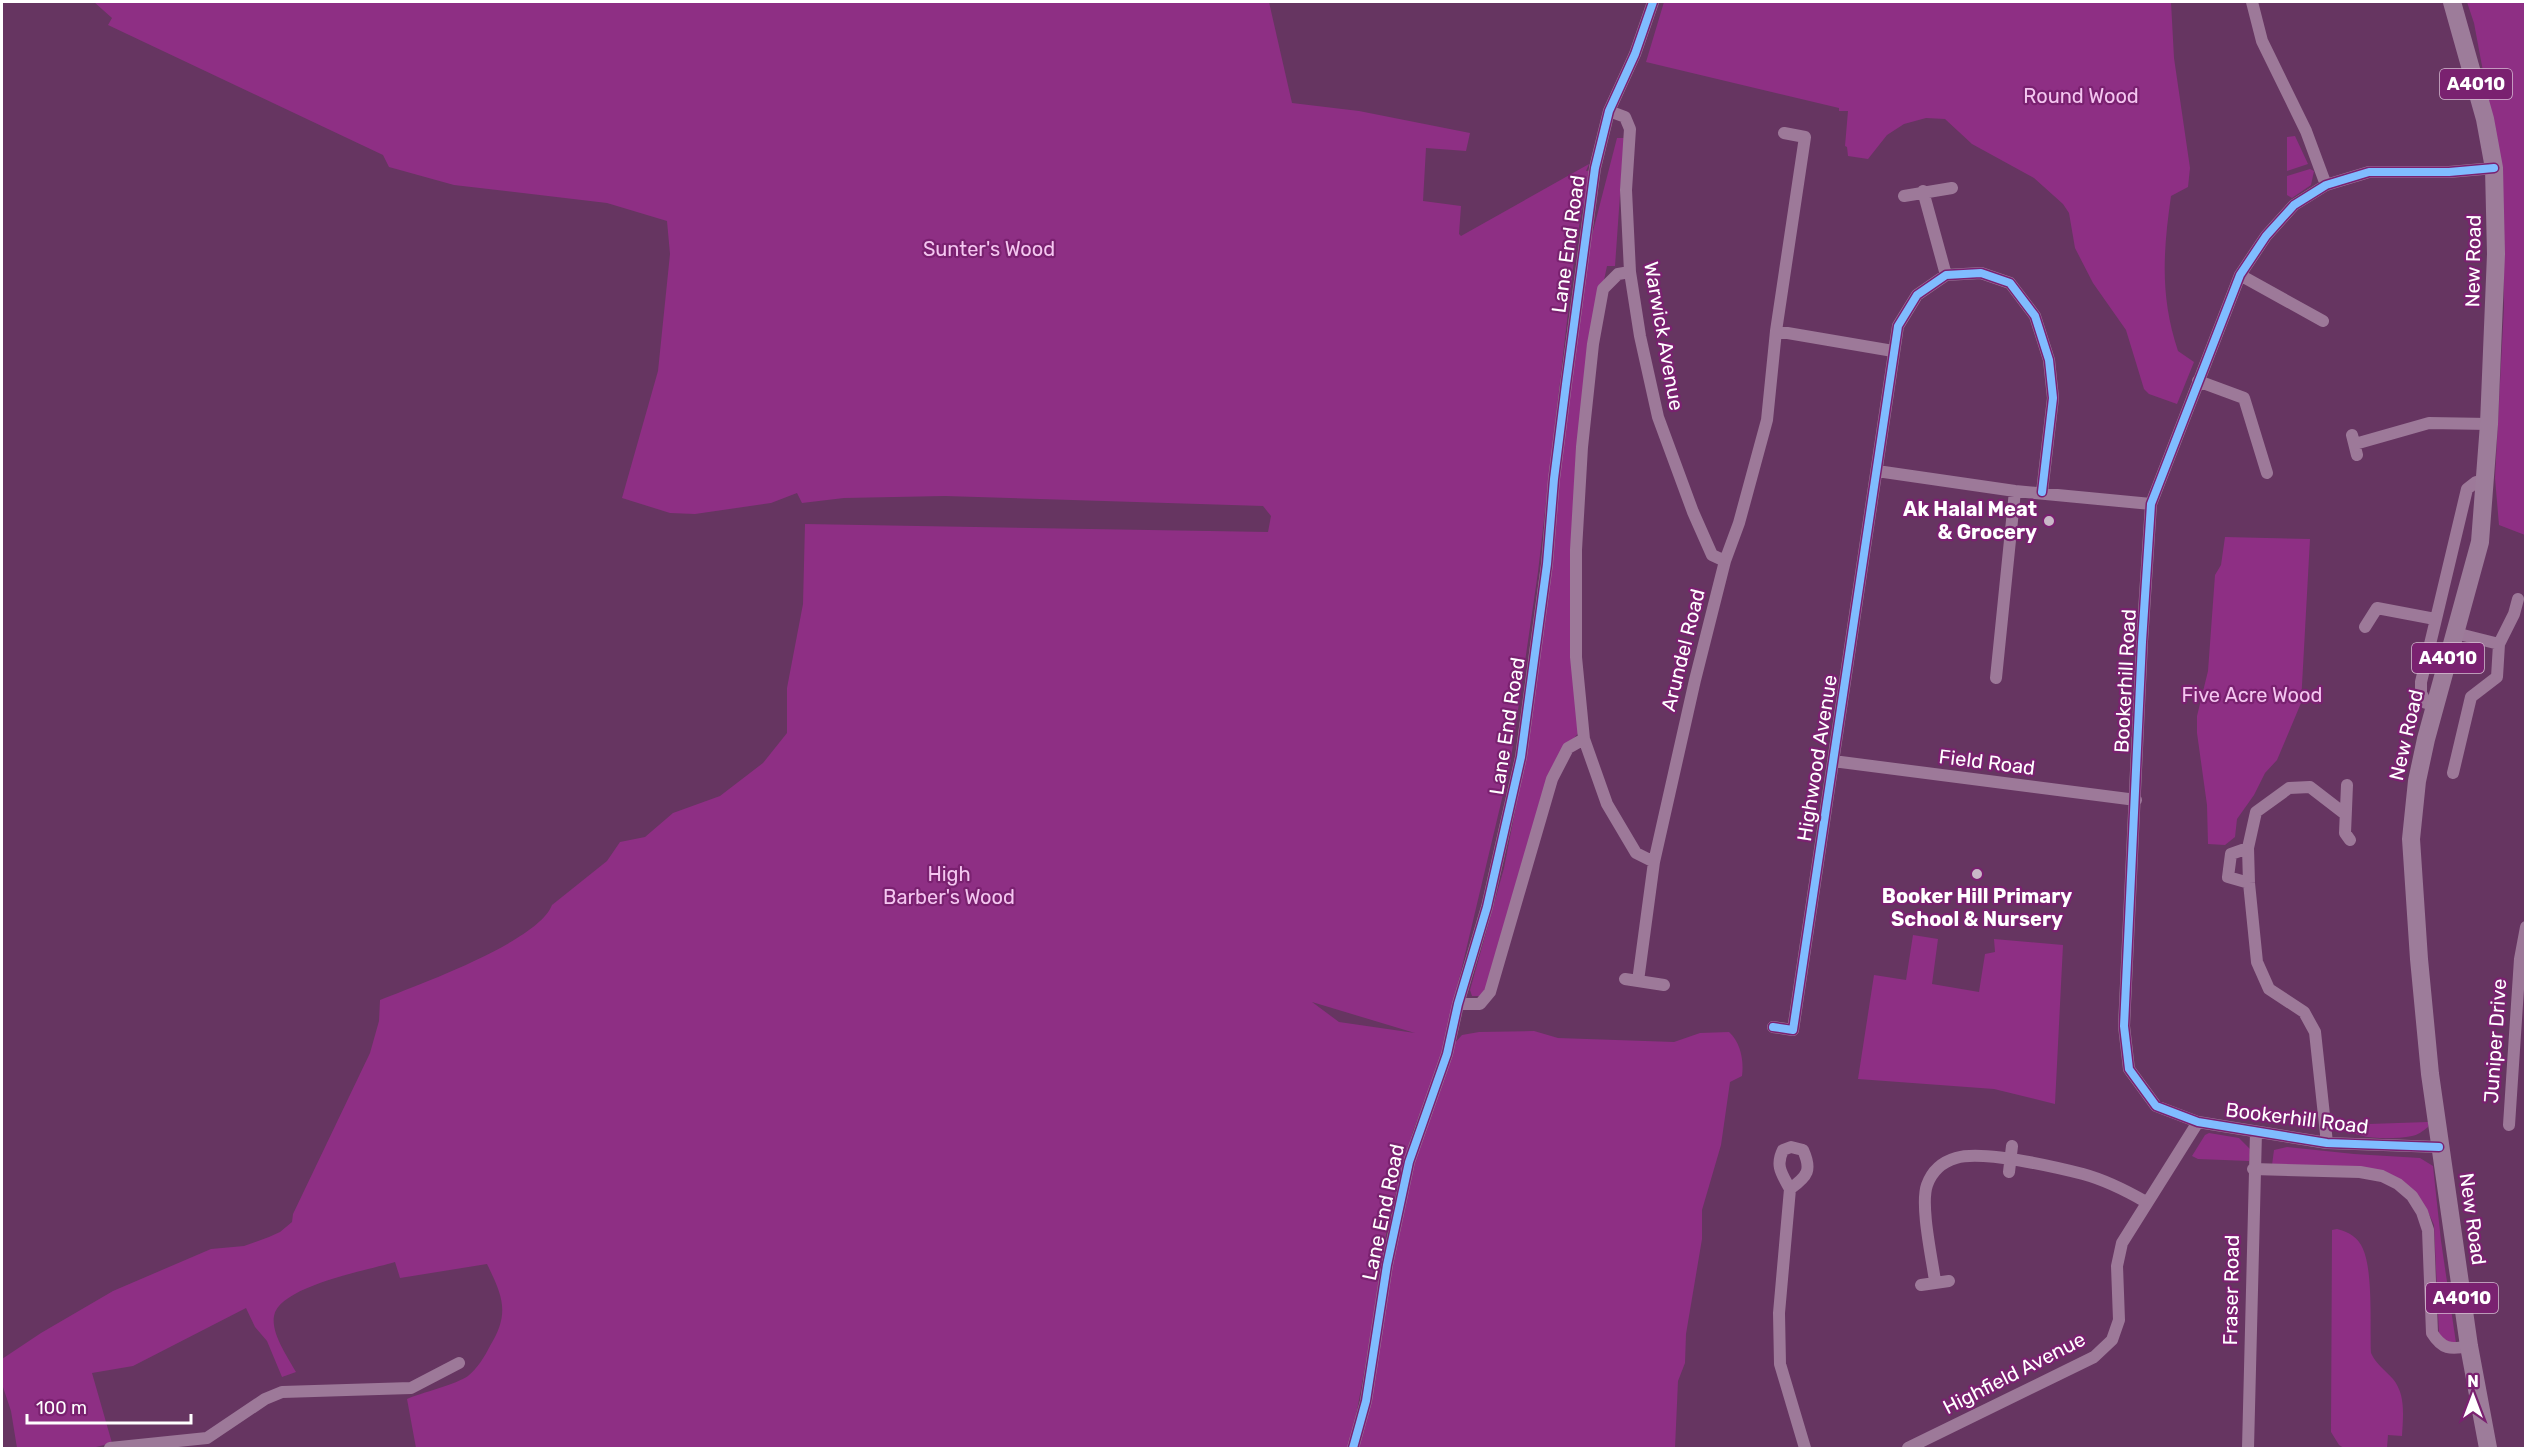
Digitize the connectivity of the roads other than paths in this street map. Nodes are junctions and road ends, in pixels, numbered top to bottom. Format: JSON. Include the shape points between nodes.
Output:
{"nodes":[{"id":1,"x":1653,"y":2,"type":"edge"},
{"id":2,"x":2252,"y":2,"type":"edge"},
{"id":3,"x":2452,"y":2,"type":"edge"},
{"id":4,"x":1609,"y":111,"type":"junction"},
{"id":5,"x":1784,"y":133,"type":"dead end"},
{"id":6,"x":2494,"y":168,"type":"junction"},
{"id":7,"x":2326,"y":185,"type":"junction"},
{"id":8,"x":1952,"y":188,"type":"dead end"},
{"id":9,"x":1923,"y":191,"type":"junction"},
{"id":10,"x":1904,"y":196,"type":"dead end"},
{"id":11,"x":1630,"y":272,"type":"junction"},
{"id":12,"x":1946,"y":275,"type":"junction"},
{"id":13,"x":2240,"y":275,"type":"junction"},
{"id":14,"x":2323,"y":321,"type":"dead end"},
{"id":15,"x":1776,"y":331,"type":"junction"},
{"id":16,"x":1893,"y":351,"type":"junction"},
{"id":17,"x":2198,"y":381,"type":"junction"},
{"id":18,"x":2489,"y":424,"type":"junction"},
{"id":19,"x":2355,"y":445,"type":"dead end"},
{"id":20,"x":1877,"y":471,"type":"junction"},
{"id":21,"x":2267,"y":473,"type":"dead end"},
{"id":22,"x":2485,"y":480,"type":"junction"},
{"id":23,"x":2015,"y":490,"type":"junction"},
{"id":24,"x":2042,"y":492,"type":"junction"},
{"id":25,"x":2151,"y":504,"type":"junction"},
{"id":26,"x":1725,"y":561,"type":"junction"},
{"id":27,"x":2518,"y":598,"type":"dead end"},
{"id":28,"x":2435,"y":619,"type":"junction"},
{"id":29,"x":2365,"y":627,"type":"dead end"},
{"id":30,"x":2455,"y":633,"type":"junction"},
{"id":31,"x":2499,"y":644,"type":"junction"},
{"id":32,"x":1996,"y":678,"type":"dead end"},
{"id":33,"x":2436,"y":705,"type":"junction"},
{"id":34,"x":1584,"y":739,"type":"junction"},
{"id":35,"x":1833,"y":761,"type":"junction"},
{"id":36,"x":2453,"y":773,"type":"dead end"},
{"id":37,"x":2347,"y":785,"type":"dead end"},
{"id":38,"x":2136,"y":800,"type":"junction"},
{"id":39,"x":2344,"y":814,"type":"junction"},
{"id":40,"x":2350,"y":840,"type":"dead end"},
{"id":41,"x":2248,"y":848,"type":"junction"},
{"id":42,"x":1654,"y":862,"type":"junction"},
{"id":43,"x":2249,"y":883,"type":"junction"},
{"id":44,"x":2526,"y":927,"type":"edge"},
{"id":45,"x":2523,"y":959,"type":"edge"},
{"id":46,"x":1664,"y":985,"type":"dead end"},
{"id":47,"x":1458,"y":1004,"type":"junction"},
{"id":48,"x":1773,"y":1028,"type":"dead end"},
{"id":49,"x":2198,"y":1122,"type":"junction"},
{"id":50,"x":2509,"y":1125,"type":"dead end"},
{"id":51,"x":2256,"y":1132,"type":"junction"},
{"id":52,"x":2327,"y":1143,"type":"junction"},
{"id":53,"x":2012,"y":1146,"type":"dead end"},
{"id":54,"x":2439,"y":1147,"type":"junction"},
{"id":55,"x":2009,"y":1166,"type":"junction"},
{"id":56,"x":2253,"y":1169,"type":"junction"},
{"id":57,"x":1790,"y":1189,"type":"dead end"},
{"id":58,"x":2146,"y":1202,"type":"junction"},
{"id":59,"x":1935,"y":1281,"type":"junction"},
{"id":60,"x":1949,"y":1281,"type":"dead end"},
{"id":61,"x":1921,"y":1285,"type":"dead end"},
{"id":62,"x":2469,"y":1346,"type":"junction"},
{"id":63,"x":459,"y":1363,"type":"dead end"},
{"id":64,"x":110,"y":1449,"type":"edge"},
{"id":65,"x":1353,"y":1449,"type":"edge"},
{"id":66,"x":1805,"y":1449,"type":"edge"},
{"id":67,"x":1908,"y":1449,"type":"edge"},
{"id":68,"x":2248,"y":1449,"type":"edge"},
{"id":69,"x":2488,"y":1449,"type":"edge"}],
"edges":[{"from":1,"to":4,"type":"street","name":"Lane End Road"},
{"from":2,"to":7,"type":"street","via":[[2262,41],[2306,131]]},
{"from":3,"to":6,"type":"highway","name":"New Road","number":"A4010","via":[[2486,119]]},
{"from":4,"to":11,"type":"street","name":"Warwick Avenue","via":[[1625,117],[1630,129],[1626,190]]},
{"from":4,"to":47,"type":"street","name":"Lane End Road","via":[[1595,168],[1521,757],[1487,907]]},
{"from":5,"to":15,"type":"street","name":"Arundel Road","via":[[1806,137]]},
{"from":6,"to":7,"type":"street","name":"Bookerhill Road","via":[[2369,172]]},
{"from":6,"to":18,"type":"highway","name":"New Road","number":"A4010","via":[[2496,254]]},
{"from":7,"to":13,"type":"street","name":"Bookerhill Road","via":[[2294,205],[2265,236]]},
{"from":8,"to":9,"type":"street"},
{"from":9,"to":10,"type":"street"},
{"from":9,"to":12,"type":"street"},
{"from":11,"to":26,"type":"street","name":"Warwick Avenue","via":[[1658,417],[1712,555]]},
{"from":11,"to":34,"type":"street","via":[[1618,274],[1603,290],[1582,447],[1576,550],[1576,657]]},
{"from":12,"to":16,"type":"street","name":"Highwood Avenue","via":[[1917,295],[1899,326]]},
{"from":12,"to":24,"type":"street","via":[[1981,273],[2010,284],[2035,316],[2049,360],[2053,398]]},
{"from":13,"to":14,"type":"street"},
{"from":13,"to":17,"type":"street","name":"Bookerhill Road"},
{"from":15,"to":16,"type":"street"},
{"from":15,"to":26,"type":"street","name":"Arundel Road","via":[[1767,420]]},
{"from":16,"to":20,"type":"street","name":"Highwood Avenue"},
{"from":17,"to":21,"type":"street","via":[[2244,398]]},
{"from":17,"to":25,"type":"street","name":"Bookerhill Road"},
{"from":18,"to":19,"type":"street","via":[[2430,423]]},
{"from":18,"to":22,"type":"highway","name":"New Road","number":"A4010"},
{"from":20,"to":23,"type":"street"},
{"from":20,"to":35,"type":"street","name":"Highwood Avenue"},
{"from":22,"to":28,"type":"street","via":[[2467,489]]},
{"from":22,"to":30,"type":"highway","name":"New Road","number":"A4010","via":[[2480,542]]},
{"from":23,"to":24,"type":"street"},
{"from":23,"to":32,"type":"street"},
{"from":24,"to":25,"type":"street"},
{"from":25,"to":38,"type":"street","name":"Bookerhill Road"},
{"from":26,"to":42,"type":"street","name":"Arundel Road"},
{"from":27,"to":31,"type":"street"},
{"from":28,"to":29,"type":"street","via":[[2377,608]]},
{"from":28,"to":33,"type":"street","via":[[2421,693],[2426,702]]},
{"from":30,"to":31,"type":"street"},
{"from":30,"to":33,"type":"highway","name":"New Road","number":"A4010"},
{"from":31,"to":36,"type":"street","via":[[2497,677],[2471,697]]},
{"from":33,"to":54,"type":"highway","name":"New Road","number":"A4010","via":[[2417,781],[2411,839]]},
{"from":34,"to":42,"type":"street","via":[[1607,804],[1636,853]]},
{"from":34,"to":47,"type":"street","via":[[1568,748],[1552,779],[1490,992],[1480,1004]]},
{"from":35,"to":38,"type":"street","name":"Field Road"},
{"from":35,"to":48,"type":"street","name":"Highwood Avenue","via":[[1793,1030]]},
{"from":37,"to":39,"type":"street"},
{"from":38,"to":49,"type":"street","name":"Bookerhill Road","via":[[2124,1026],[2129,1069],[2156,1106]]},
{"from":39,"to":40,"type":"street","via":[[2345,833]]},
{"from":39,"to":41,"type":"street","via":[[2310,787],[2289,788],[2256,812]]},
{"from":41,"to":43,"type":"street"},
{"from":41,"to":43,"type":"street","via":[[2231,854],[2228,877]]},
{"from":42,"to":46,"type":"street","name":"Arundel Road","via":[[1631,980]]},
{"from":43,"to":52,"type":"street","via":[[2257,962],[2269,989],[2304,1012],[2315,1032]]},
{"from":44,"to":45,"type":"street","name":"Juniper Drive"},
{"from":45,"to":50,"type":"street","name":"Juniper Drive"},
{"from":47,"to":65,"type":"street","name":"Lane End Road","via":[[1447,1054],[1409,1162],[1387,1265],[1366,1401]]},
{"from":49,"to":51,"type":"street","name":"Bookerhill Road"},
{"from":49,"to":58,"type":"street","name":"Highfield Avenue"},
{"from":51,"to":52,"type":"street","name":"Bookerhill Road"},
{"from":51,"to":56,"type":"street","name":"Fraser Road"},
{"from":52,"to":54,"type":"street","name":"Bookerhill Road"},
{"from":53,"to":55,"type":"street"},
{"from":54,"to":62,"type":"highway","name":"New Road","number":"A4010"},
{"from":55,"to":58,"type":"street","via":[[2085,1174]]},
{"from":55,"to":59,"type":"street","via":[[1975,1156],[1957,1157],[1933,1173],[1926,1187],[1925,1202]]},
{"from":56,"to":62,"type":"street","via":[[2360,1172],[2398,1184],[2412,1196],[2428,1230],[2432,1333],[2448,1350]]},
{"from":56,"to":68,"type":"street","name":"Fraser Road"},
{"from":57,"to":66,"type":"street","via":[[1779,1313],[1780,1364]]},
{"from":58,"to":67,"type":"street","name":"Highfield Avenue","via":[[2122,1244],[2116,1266],[2119,1320],[2112,1340],[2094,1357]]},
{"from":59,"to":60,"type":"street"},
{"from":59,"to":61,"type":"street"},
{"from":62,"to":69,"type":"highway","name":"New Road","number":"A4010"},
{"from":63,"to":64,"type":"street","via":[[411,1388],[282,1392],[207,1438]]}]}
